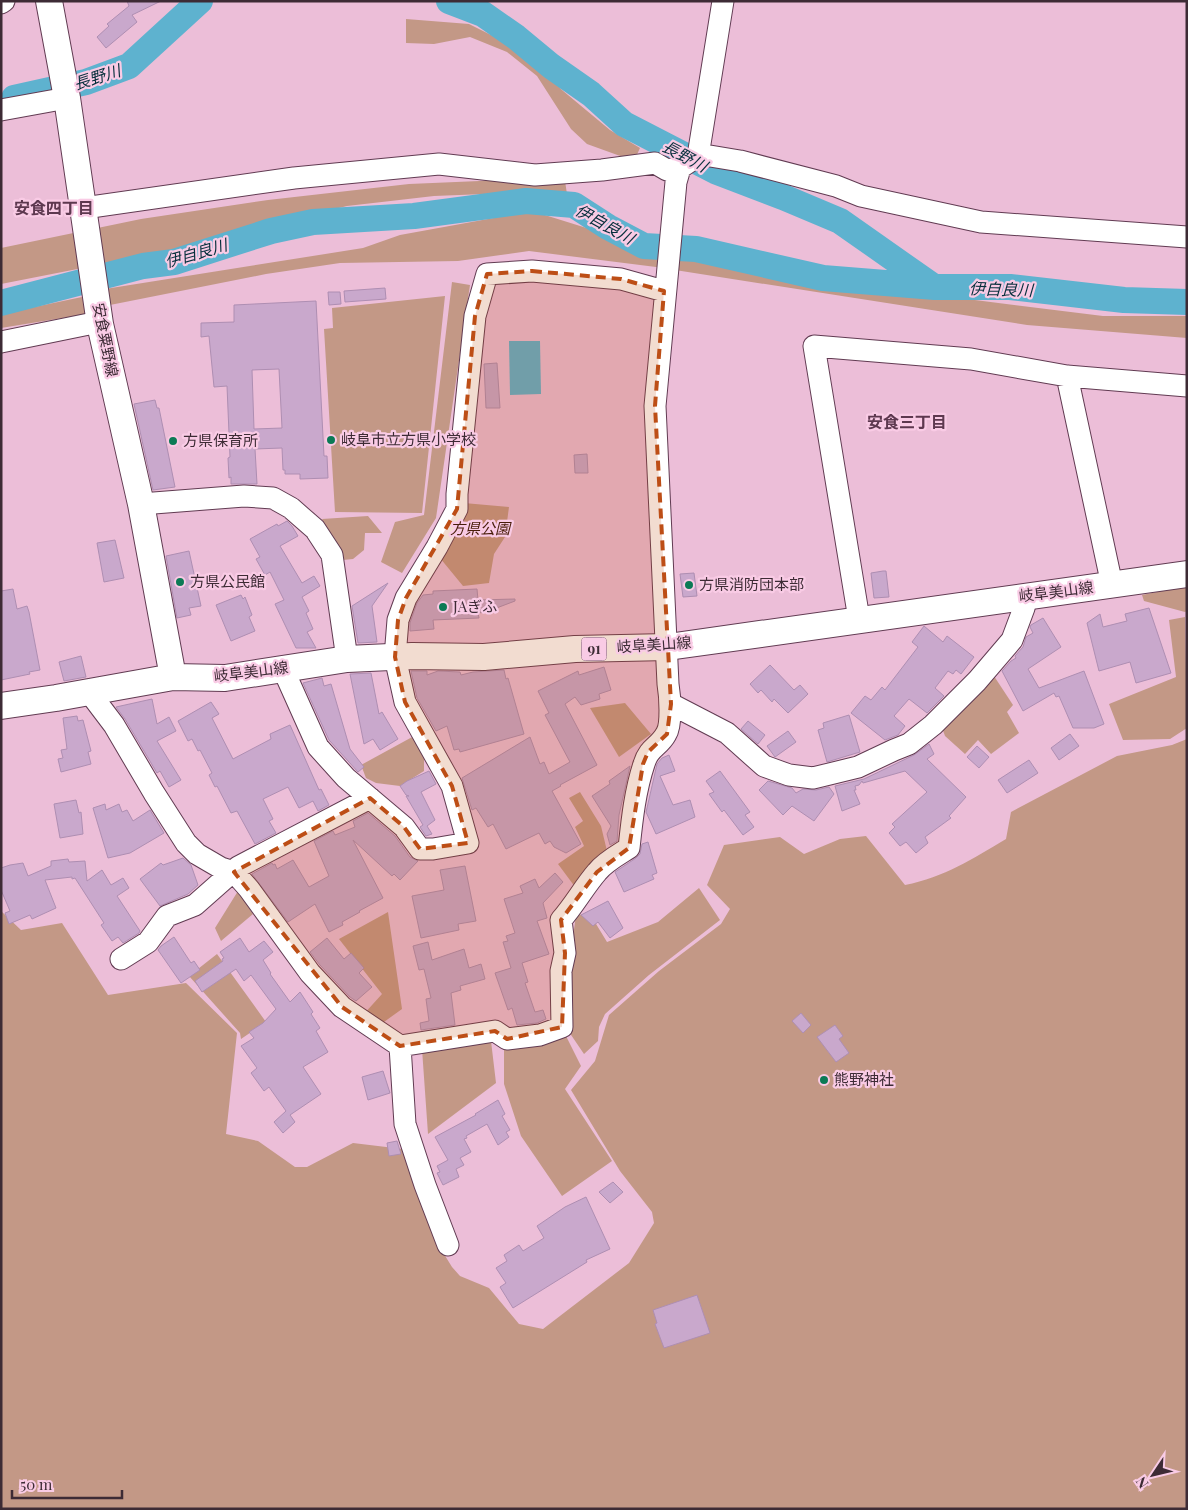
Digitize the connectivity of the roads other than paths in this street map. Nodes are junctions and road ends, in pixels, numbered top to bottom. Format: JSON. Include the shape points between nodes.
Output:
{"nodes":[{"id":1,"x":49,"y":1,"type":"edge"},
{"id":2,"x":723,"y":1,"type":"edge"},
{"id":3,"x":65,"y":87,"type":"junction"},
{"id":4,"x":1,"y":110,"type":"edge"},
{"id":5,"x":698,"y":156,"type":"junction"},
{"id":6,"x":678,"y":175,"type":"junction"},
{"id":7,"x":85,"y":214,"type":"junction"},
{"id":8,"x":1187,"y":237,"type":"edge"},
{"id":9,"x":665,"y":287,"type":"junction"},
{"id":10,"x":95,"y":324,"type":"junction"},
{"id":11,"x":1,"y":342,"type":"edge"},
{"id":12,"x":1067,"y":376,"type":"junction"},
{"id":13,"x":1187,"y":386,"type":"edge"},
{"id":14,"x":141,"y":504,"type":"junction"},
{"id":15,"x":1187,"y":574,"type":"edge"},
{"id":16,"x":1112,"y":585,"type":"junction"},
{"id":17,"x":1027,"y":596,"type":"junction"},
{"id":18,"x":859,"y":619,"type":"junction"},
{"id":19,"x":668,"y":647,"type":"junction"},
{"id":20,"x":395,"y":657,"type":"junction"},
{"id":21,"x":347,"y":659,"type":"junction"},
{"id":22,"x":283,"y":669,"type":"junction"},
{"id":23,"x":173,"y":677,"type":"junction"},
{"id":24,"x":89,"y":692,"type":"junction"},
{"id":25,"x":671,"y":704,"type":"junction"},
{"id":26,"x":1,"y":706,"type":"edge"},
{"id":27,"x":370,"y":798,"type":"junction"},
{"id":28,"x":234,"y":872,"type":"junction"},
{"id":29,"x":121,"y":959,"type":"dead end"},
{"id":30,"x":400,"y":1046,"type":"junction"},
{"id":31,"x":448,"y":1246,"type":"dead end"}],
"edges":[{"from":1,"to":3,"type":"main road","name":"安食粟野線"},
{"from":2,"to":5,"type":"street"},
{"from":3,"to":4,"type":"street"},
{"from":3,"to":7,"type":"main road","name":"安食粟野線"},
{"from":5,"to":6,"type":"street"},
{"from":5,"to":8,"type":"street","via":[[740,161],[836,186],[861,196],[981,222]]},
{"from":6,"to":7,"type":"street","via":[[655,163],[535,174],[439,164],[294,178]]},
{"from":6,"to":9,"type":"street"},
{"from":7,"to":10,"type":"main road","name":"安食粟野線"},
{"from":9,"to":19,"type":"street","via":[[655,406]]},
{"from":9,"to":20,"type":"street","via":[[621,279],[532,271],[487,274],[475,316],[457,509],[406,598],[398,620]]},
{"from":10,"to":11,"type":"street"},
{"from":10,"to":14,"type":"main road","name":"安食粟野線"},
{"from":12,"to":13,"type":"street"},
{"from":12,"to":16,"type":"street"},
{"from":12,"to":18,"type":"street","via":[[972,359],[814,346]]},
{"from":14,"to":21,"type":"street","via":[[244,496],[273,498],[291,508],[314,529],[332,555]]},
{"from":14,"to":23,"type":"main road","name":"安食粟野線"},
{"from":15,"to":16,"type":"main road","name":"岐阜美山線","number":"91"},
{"from":16,"to":17,"type":"main road","name":"岐阜美山線","number":"91"},
{"from":17,"to":18,"type":"main road","name":"岐阜美山線","number":"91"},
{"from":17,"to":25,"type":"street","via":[[1012,640],[977,681],[909,744],[858,767],[813,778],[790,775],[764,766],[727,733]]},
{"from":18,"to":19,"type":"main road","name":"岐阜美山線","number":"91"},
{"from":19,"to":20,"type":"main road","name":"岐阜美山線","number":"91"},
{"from":19,"to":25,"type":"street"},
{"from":20,"to":21,"type":"main road","name":"岐阜美山線","number":"91"},
{"from":20,"to":27,"type":"street","via":[[406,702],[452,786],[468,843],[420,849],[404,827]]},
{"from":21,"to":22,"type":"main road","name":"岐阜美山線","number":"91"},
{"from":22,"to":23,"type":"main road","name":"岐阜美山線","number":"91","via":[[225,678]]},
{"from":22,"to":27,"type":"street","via":[[318,747],[346,778]]},
{"from":23,"to":24,"type":"main road","name":"岐阜美山線","number":"91"},
{"from":24,"to":26,"type":"main road","name":"岐阜美山線","number":"91"},
{"from":24,"to":28,"type":"street","via":[[114,725],[186,843],[197,854]]},
{"from":25,"to":30,"type":"street","via":[[667,734],[648,752],[644,764],[632,813],[629,848],[603,865],[561,920],[565,953],[561,971],[562,1027],[540,1035],[507,1039],[495,1031]]},
{"from":27,"to":28,"type":"street"},
{"from":28,"to":29,"type":"street","via":[[196,905],[167,916],[148,942]]},
{"from":28,"to":30,"type":"street","via":[[310,973],[342,1008]]},
{"from":30,"to":31,"type":"street","via":[[405,1124]]}]}
